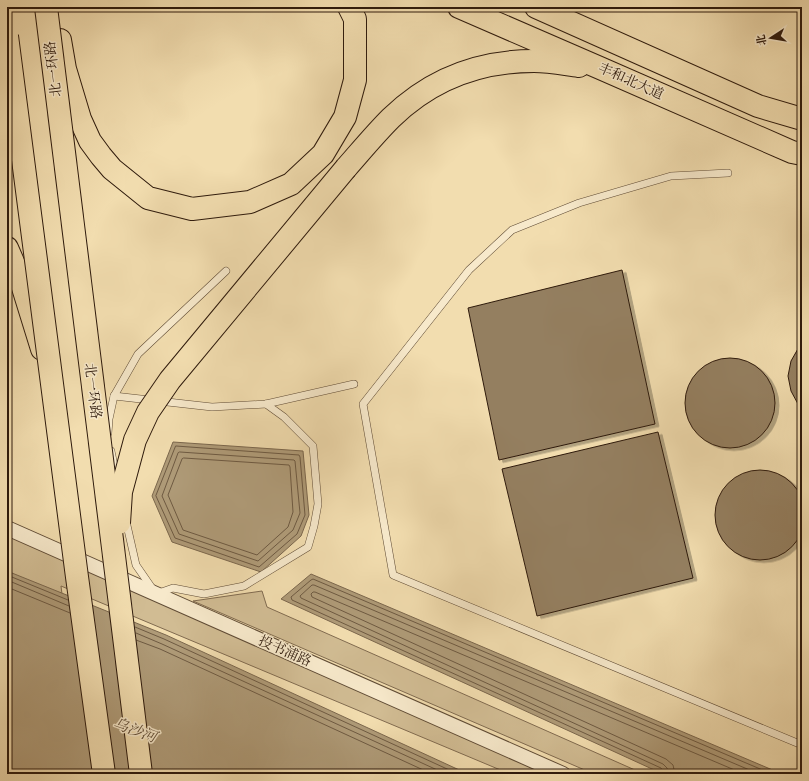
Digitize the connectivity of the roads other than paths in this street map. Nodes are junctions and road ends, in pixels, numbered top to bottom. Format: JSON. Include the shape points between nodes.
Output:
{"nodes":[{"id":1,"x":46,"y":7,"type":"edge"},
{"id":2,"x":54,"y":7,"type":"edge"},
{"id":3,"x":349,"y":7,"type":"edge"},
{"id":4,"x":459,"y":7,"type":"edge"},
{"id":5,"x":536,"y":7,"type":"edge"},
{"id":6,"x":555,"y":7,"type":"edge"},
{"id":7,"x":589,"y":30,"type":"junction"},
{"id":8,"x":7,"y":36,"type":"edge"},
{"id":9,"x":600,"y":68,"type":"junction"},
{"id":10,"x":802,"y":119,"type":"edge"},
{"id":11,"x":802,"y":154,"type":"edge"},
{"id":12,"x":728,"y":173,"type":"dead end"},
{"id":13,"x":7,"y":248,"type":"edge"},
{"id":14,"x":226,"y":271,"type":"dead end"},
{"id":15,"x":52,"y":380,"type":"junction"},
{"id":16,"x":354,"y":384,"type":"dead end"},
{"id":17,"x":114,"y":396,"type":"junction"},
{"id":18,"x":266,"y":404,"type":"junction"},
{"id":19,"x":7,"y":528,"type":"edge"},
{"id":20,"x":156,"y":594,"type":"junction"},
{"id":21,"x":802,"y":744,"type":"edge"},
{"id":22,"x":139,"y":764,"type":"edge"},
{"id":23,"x":104,"y":774,"type":"edge"},
{"id":24,"x":563,"y":774,"type":"edge"}],
"edges":[{"from":1,"to":22,"type":"highway","name":"北一环路","bridge":true},
{"from":2,"to":3,"type":"highway","via":[[65,69],[80,119],[90,141],[112,169],[148,198],[192,209],[250,202],[291,184],[323,154],[345,117],[355,80],[355,19]]},
{"from":4,"to":9,"type":"highway","name":"丰和北大道"},
{"from":5,"to":7,"type":"highway","name":"丰和北大道"},
{"from":6,"to":7,"type":"highway"},
{"from":7,"to":10,"type":"highway","name":"丰和北大道","via":[[758,106]]},
{"from":8,"to":15,"type":"highway","bridge":true},
{"from":9,"to":11,"type":"highway","name":"丰和北大道","via":[[792,152]]},
{"from":9,"to":22,"type":"highway","bridge":true,"via":[[535,61],[504,62],[471,69],[443,80],[418,95],[391,118],[346,168],[170,380],[148,412],[135,440],[121,492],[119,526],[140,687]]},
{"from":12,"to":21,"type":"lane","via":[[671,176],[579,204],[512,230],[469,270],[364,404],[393,575]]},
{"from":13,"to":15,"type":"highway","bridge":true,"via":[[20,278]]},
{"from":14,"to":17,"type":"lane","via":[[138,354]]},
{"from":15,"to":23,"type":"highway","bridge":true},
{"from":16,"to":18,"type":"lane"},
{"from":17,"to":18,"type":"lane","via":[[212,407]]},
{"from":17,"to":20,"type":"lane","via":[[109,419],[109,441],[136,565]]},
{"from":18,"to":20,"type":"lane","via":[[284,417],[313,446],[318,504],[308,547],[244,586],[204,594],[173,588]]},
{"from":19,"to":20,"type":"street","name":"投书浦路"},
{"from":20,"to":24,"type":"street","name":"投书浦路"}]}
